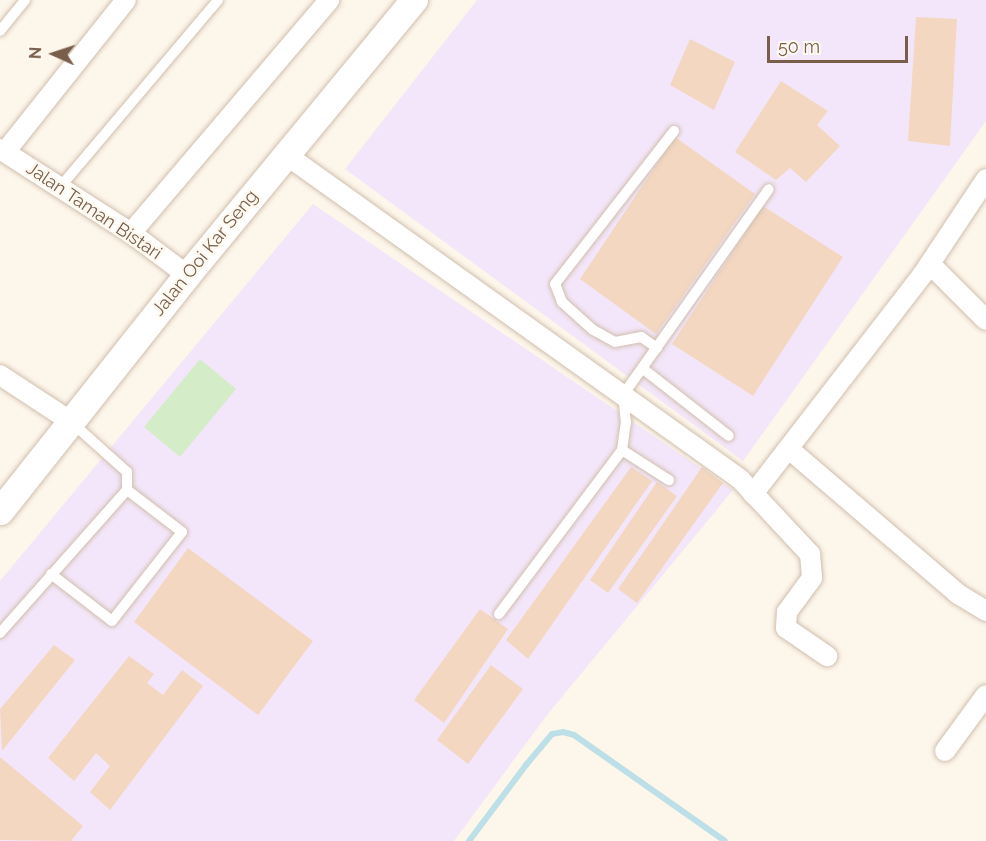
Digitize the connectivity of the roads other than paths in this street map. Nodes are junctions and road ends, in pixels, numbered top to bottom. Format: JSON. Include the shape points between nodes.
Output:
{"nodes":[{"id":1,"x":26,"y":0,"type":"edge"},
{"id":2,"x":126,"y":0,"type":"edge"},
{"id":3,"x":218,"y":0,"type":"edge"},
{"id":4,"x":329,"y":0,"type":"edge"},
{"id":5,"x":414,"y":0,"type":"edge"},
{"id":6,"x":0,"y":31,"type":"edge"},
{"id":7,"x":674,"y":131,"type":"dead end"},
{"id":8,"x":2,"y":150,"type":"edge"},
{"id":9,"x":285,"y":154,"type":"junction"},
{"id":10,"x":986,"y":179,"type":"edge"},
{"id":11,"x":61,"y":186,"type":"junction"},
{"id":12,"x":769,"y":189,"type":"dead end"},
{"id":13,"x":131,"y":232,"type":"junction"},
{"id":14,"x":930,"y":264,"type":"junction"},
{"id":15,"x":187,"y":275,"type":"junction"},
{"id":16,"x":986,"y":320,"type":"edge"},
{"id":17,"x":657,"y":348,"type":"junction"},
{"id":18,"x":642,"y":368,"type":"junction"},
{"id":19,"x":0,"y":375,"type":"edge"},
{"id":20,"x":623,"y":395,"type":"junction"},
{"id":21,"x":70,"y":421,"type":"junction"},
{"id":22,"x":729,"y":436,"type":"dead end"},
{"id":23,"x":789,"y":449,"type":"junction"},
{"id":24,"x":622,"y":450,"type":"junction"},
{"id":25,"x":669,"y":480,"type":"dead end"},
{"id":26,"x":127,"y":490,"type":"junction"},
{"id":27,"x":753,"y":494,"type":"junction"},
{"id":28,"x":0,"y":511,"type":"edge"},
{"id":29,"x":51,"y":574,"type":"junction"},
{"id":30,"x":986,"y":611,"type":"edge"},
{"id":31,"x":499,"y":615,"type":"dead end"},
{"id":32,"x":0,"y":633,"type":"edge"},
{"id":33,"x":827,"y":656,"type":"dead end"},
{"id":34,"x":986,"y":695,"type":"edge"},
{"id":35,"x":945,"y":751,"type":"dead end"}],
"edges":[{"from":1,"to":6,"type":"lane"},
{"from":2,"to":8,"type":"street"},
{"from":3,"to":11,"type":"lane"},
{"from":4,"to":13,"type":"street"},
{"from":5,"to":9,"type":"main road","name":"Jalan Ooi Kar Seng"},
{"from":7,"to":17,"type":"lane","via":[[555,284],[562,302],[592,329],[615,342],[641,338]]},
{"from":8,"to":11,"type":"street","name":"Jalan Taman Bistari"},
{"from":9,"to":15,"type":"main road","name":"Jalan Ooi Kar Seng"},
{"from":9,"to":20,"type":"street"},
{"from":10,"to":14,"type":"street"},
{"from":11,"to":13,"type":"street","name":"Jalan Taman Bistari"},
{"from":12,"to":17,"type":"lane"},
{"from":13,"to":15,"type":"street","name":"Jalan Taman Bistari"},
{"from":14,"to":16,"type":"street"},
{"from":14,"to":23,"type":"street"},
{"from":15,"to":21,"type":"main road","name":"Jalan Ooi Kar Seng"},
{"from":17,"to":18,"type":"lane"},
{"from":18,"to":20,"type":"lane"},
{"from":18,"to":22,"type":"lane"},
{"from":19,"to":21,"type":"street"},
{"from":20,"to":24,"type":"lane","via":[[626,423]]},
{"from":20,"to":27,"type":"street","via":[[740,479]]},
{"from":21,"to":26,"type":"lane","via":[[127,472]]},
{"from":21,"to":28,"type":"main road","name":"Jalan Ooi Kar Seng"},
{"from":23,"to":27,"type":"street"},
{"from":23,"to":30,"type":"street","via":[[958,594]]},
{"from":24,"to":25,"type":"lane"},
{"from":24,"to":31,"type":"lane"},
{"from":26,"to":29,"type":"lane"},
{"from":26,"to":29,"type":"lane","via":[[182,532],[112,621]]},
{"from":27,"to":33,"type":"street","via":[[810,554],[812,578],[787,612],[786,628]]},
{"from":29,"to":32,"type":"lane"},
{"from":34,"to":35,"type":"street"}]}
